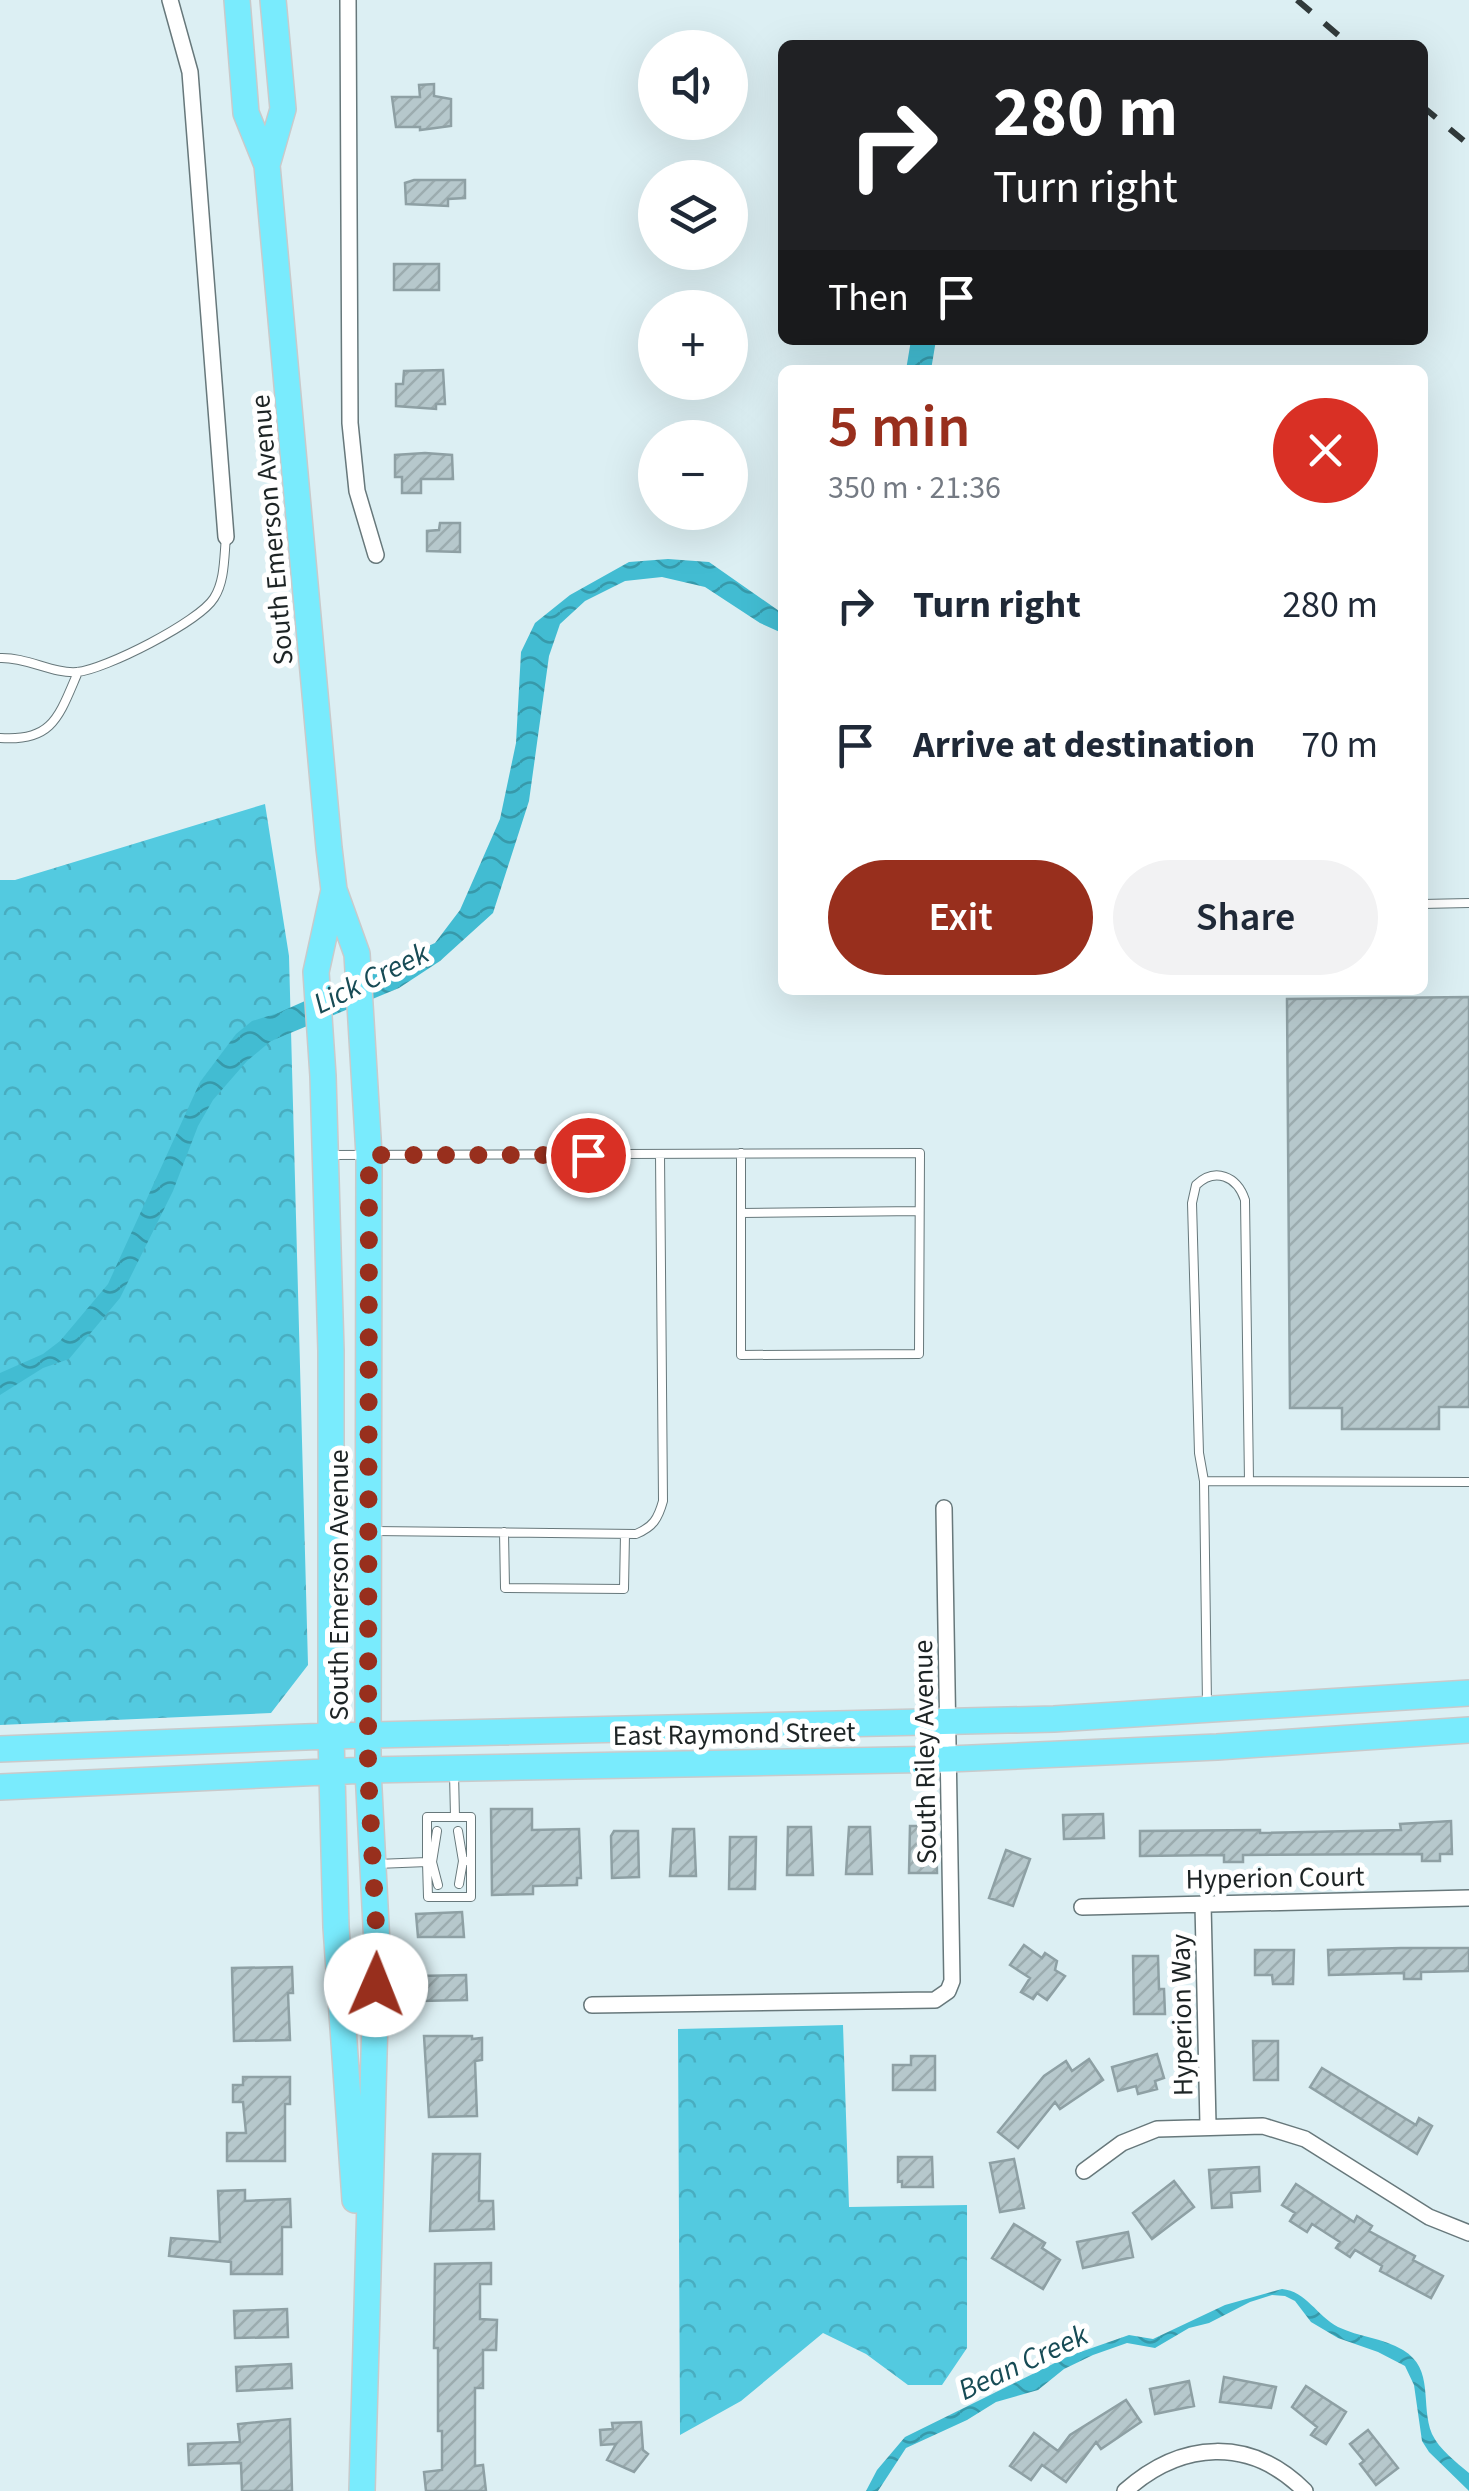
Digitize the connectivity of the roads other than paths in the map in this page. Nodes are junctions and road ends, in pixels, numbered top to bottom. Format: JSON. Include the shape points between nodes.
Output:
{"nodes":[{"id":1,"x":170,"y":0,"type":"edge"},
{"id":2,"x":237,"y":0,"type":"edge"},
{"id":3,"x":273,"y":0,"type":"edge"},
{"id":4,"x":348,"y":0,"type":"edge"},
{"id":5,"x":268,"y":165,"type":"junction"},
{"id":6,"x":226,"y":537,"type":"joint"},
{"id":7,"x":376,"y":555,"type":"dead end"},
{"id":8,"x":0,"y":658,"type":"edge"},
{"id":9,"x":78,"y":672,"type":"junction"},
{"id":10,"x":0,"y":738,"type":"edge"},
{"id":11,"x":334,"y":890,"type":"junction"},
{"id":12,"x":1469,"y":903,"type":"edge"},
{"id":13,"x":1428,"y":904,"type":"edge"},
{"id":14,"x":740,"y":1153,"type":"junction"},
{"id":15,"x":660,"y":1154,"type":"junction"},
{"id":16,"x":324,"y":1155,"type":"junction"},
{"id":17,"x":369,"y":1155,"type":"junction"},
{"id":18,"x":919,"y":1211,"type":"junction"},
{"id":19,"x":740,"y":1213,"type":"junction"},
{"id":20,"x":1204,"y":1481,"type":"junction"},
{"id":21,"x":1249,"y":1482,"type":"junction"},
{"id":22,"x":1469,"y":1482,"type":"edge"},
{"id":23,"x":944,"y":1508,"type":"dead end"},
{"id":24,"x":369,"y":1530,"type":"junction"},
{"id":25,"x":504,"y":1532,"type":"junction"},
{"id":26,"x":625,"y":1534,"type":"junction"},
{"id":27,"x":1469,"y":1693,"type":"edge"},
{"id":28,"x":1207,"y":1710,"type":"junction"},
{"id":29,"x":948,"y":1722,"type":"junction"},
{"id":30,"x":1469,"y":1730,"type":"edge"},
{"id":31,"x":331,"y":1736,"type":"junction"},
{"id":32,"x":368,"y":1737,"type":"junction"},
{"id":33,"x":0,"y":1748,"type":"edge"},
{"id":34,"x":950,"y":1759,"type":"junction"},
{"id":35,"x":454,"y":1768,"type":"junction"},
{"id":36,"x":368,"y":1770,"type":"junction"},
{"id":37,"x":332,"y":1771,"type":"junction"},
{"id":38,"x":0,"y":1787,"type":"edge"},
{"id":39,"x":455,"y":1817,"type":"junction"},
{"id":40,"x":438,"y":1831,"type":"dead end"},
{"id":41,"x":458,"y":1831,"type":"dead end"},
{"id":42,"x":438,"y":1850,"type":"dead end"},
{"id":43,"x":458,"y":1850,"type":"dead end"},
{"id":44,"x":373,"y":1864,"type":"junction"},
{"id":45,"x":433,"y":1864,"type":"junction"},
{"id":46,"x":464,"y":1864,"type":"junction"},
{"id":47,"x":460,"y":1884,"type":"dead end"},
{"id":48,"x":438,"y":1885,"type":"dead end"},
{"id":49,"x":1469,"y":1898,"type":"edge"},
{"id":50,"x":1204,"y":1904,"type":"junction"},
{"id":51,"x":1082,"y":1907,"type":"dead end"},
{"id":52,"x":592,"y":2005,"type":"dead end"},
{"id":53,"x":1208,"y":2125,"type":"junction"},
{"id":54,"x":1084,"y":2171,"type":"dead end"},
{"id":55,"x":1469,"y":2233,"type":"edge"},
{"id":56,"x":365,"y":2344,"type":"junction"},
{"id":57,"x":362,"y":2491,"type":"edge"},
{"id":58,"x":1125,"y":2491,"type":"edge"},
{"id":59,"x":1304,"y":2491,"type":"edge"}],
"edges":[{"from":1,"to":6,"type":"street","name":"South Emerson Avenue","via":[[190,72]]},
{"from":2,"to":5,"type":"main road","name":"South Emerson Avenue","via":[[246,113]]},
{"from":3,"to":5,"type":"main road","name":"South Emerson Avenue","via":[[283,109]]},
{"from":4,"to":7,"type":"street","via":[[350,423],[357,491]]},
{"from":5,"to":11,"type":"main road","name":"South Emerson Avenue"},
{"from":6,"to":9,"type":"lane","via":[[214,599],[152,642]]},
{"from":8,"to":9,"type":"lane"},
{"from":9,"to":10,"type":"lane","via":[[44,732],[27,740]]},
{"from":11,"to":16,"type":"main road","name":"South Emerson Avenue","via":[[316,972]]},
{"from":11,"to":17,"type":"main road","name":"South Emerson Avenue","via":[[357,954]]},
{"from":12,"to":13,"type":"lane"},
{"from":14,"to":15,"type":"lane"},
{"from":14,"to":18,"type":"lane","via":[[920,1153]]},
{"from":14,"to":19,"type":"lane"},
{"from":15,"to":17,"type":"lane"},
{"from":15,"to":26,"type":"lane","via":[[662,1502],[649,1529]]},
{"from":16,"to":17,"type":"lane"},
{"from":16,"to":31,"type":"main road","name":"South Emerson Avenue"},
{"from":17,"to":24,"type":"main road","name":"South Emerson Avenue"},
{"from":18,"to":19,"type":"lane"},
{"from":18,"to":19,"type":"lane","via":[[919,1354],[740,1355]]},
{"from":20,"to":21,"type":"lane"},
{"from":20,"to":21,"type":"lane","via":[[1192,1203],[1196,1185],[1219,1174],[1246,1200]]},
{"from":20,"to":28,"type":"lane"},
{"from":21,"to":22,"type":"lane"},
{"from":23,"to":29,"type":"street","name":"South Riley Avenue"},
{"from":24,"to":25,"type":"lane"},
{"from":24,"to":32,"type":"main road","name":"South Emerson Avenue"},
{"from":25,"to":26,"type":"lane"},
{"from":25,"to":26,"type":"lane","via":[[504,1588],[624,1589]]},
{"from":27,"to":28,"type":"main road","name":"East Raymond Street"},
{"from":28,"to":29,"type":"main road","name":"East Raymond Street"},
{"from":29,"to":32,"type":"main road","name":"East Raymond Street"},
{"from":29,"to":34,"type":"street","name":"South Riley Avenue"},
{"from":30,"to":34,"type":"main road","name":"East Raymond Street"},
{"from":31,"to":32,"type":"main road","name":"East Raymond Street"},
{"from":31,"to":33,"type":"main road","name":"East Raymond Street"},
{"from":31,"to":37,"type":"main road","name":"South Emerson Avenue"},
{"from":32,"to":36,"type":"main road","name":"South Emerson Avenue"},
{"from":34,"to":35,"type":"main road","name":"East Raymond Street"},
{"from":34,"to":52,"type":"street","name":"South Riley Avenue","via":[[952,1981],[945,1994],[934,2000]]},
{"from":35,"to":36,"type":"main road","name":"East Raymond Street"},
{"from":35,"to":39,"type":"lane"},
{"from":36,"to":37,"type":"main road","name":"East Raymond Street"},
{"from":36,"to":44,"type":"main road","name":"South Emerson Avenue"},
{"from":37,"to":38,"type":"main road","name":"East Raymond Street"},
{"from":37,"to":56,"type":"main road","name":"South Emerson Avenue"},
{"from":39,"to":45,"type":"lane","via":[[426,1817]]},
{"from":39,"to":46,"type":"lane","via":[[470,1817]]},
{"from":40,"to":45,"type":"lane"},
{"from":41,"to":46,"type":"lane"},
{"from":42,"to":45,"type":"lane"},
{"from":43,"to":46,"type":"lane"},
{"from":44,"to":45,"type":"lane"},
{"from":44,"to":56,"type":"main road","name":"South Emerson Avenue","via":[[377,1945]]},
{"from":45,"to":46,"type":"lane","via":[[428,1897],[472,1897]]},
{"from":45,"to":48,"type":"lane"},
{"from":46,"to":47,"type":"lane"},
{"from":49,"to":50,"type":"street","name":"Hyperion Court"},
{"from":50,"to":51,"type":"street","name":"Hyperion Court"},
{"from":50,"to":53,"type":"street","name":"Hyperion Way"},
{"from":53,"to":54,"type":"street","via":[[1139,2135]]},
{"from":53,"to":55,"type":"street","via":[[1288,2132],[1429,2217]]},
{"from":56,"to":57,"type":"main road","name":"South Emerson Avenue"},
{"from":58,"to":59,"type":"street","via":[[1164,2463],[1213,2451],[1266,2463]]}]}
